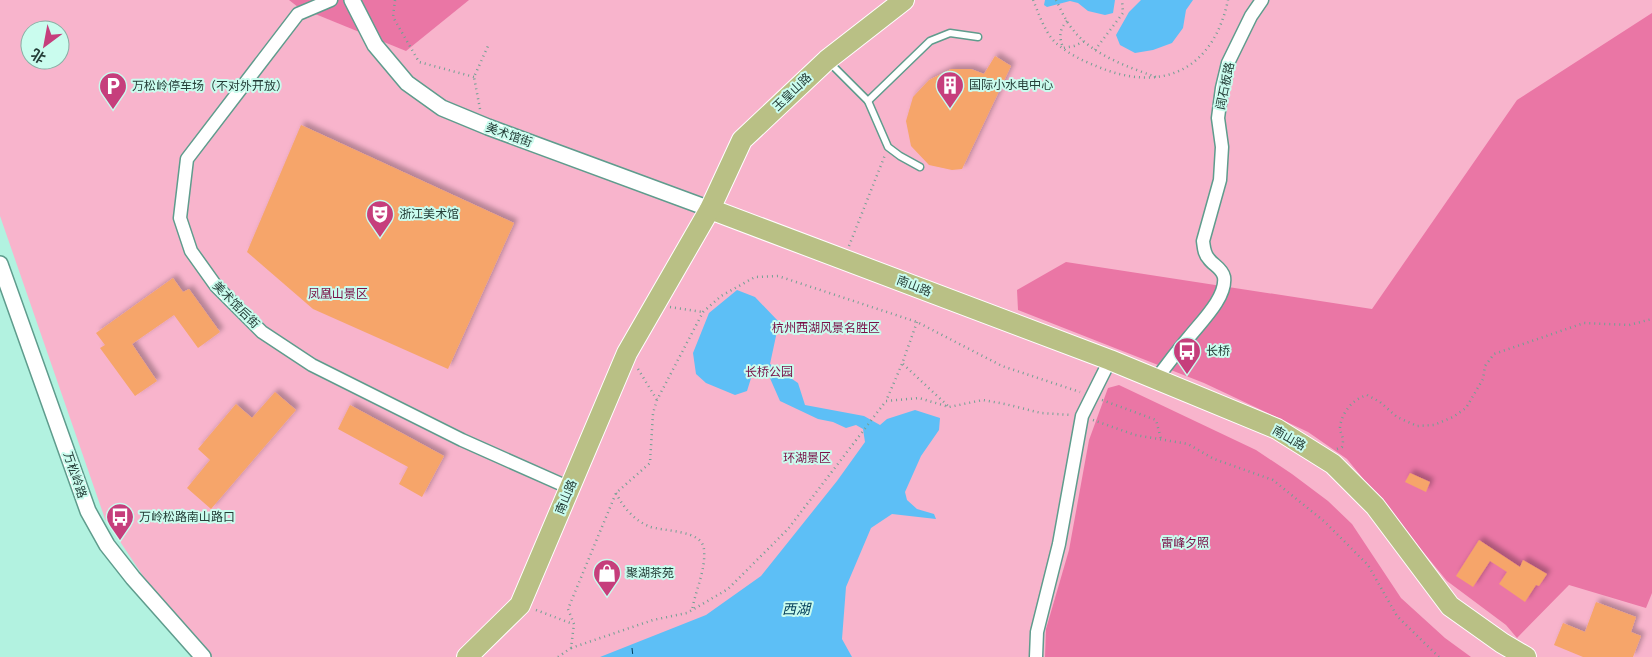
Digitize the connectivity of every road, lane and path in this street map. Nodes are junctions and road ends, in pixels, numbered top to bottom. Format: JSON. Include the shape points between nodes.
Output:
{"nodes":[{"id":1,"x":332,"y":0,"type":"edge"},
{"id":2,"x":352,"y":0,"type":"edge"},
{"id":3,"x":395,"y":0,"type":"edge"},
{"id":4,"x":904,"y":0,"type":"edge"},
{"id":5,"x":1033,"y":0,"type":"edge"},
{"id":6,"x":1056,"y":0,"type":"edge"},
{"id":7,"x":1122,"y":0,"type":"edge"},
{"id":8,"x":1228,"y":0,"type":"edge"},
{"id":9,"x":1262,"y":0,"type":"edge"},
{"id":10,"x":1067,"y":20,"type":"junction"},
{"id":11,"x":978,"y":37,"type":"dead end"},
{"id":12,"x":1085,"y":41,"type":"junction"},
{"id":13,"x":488,"y":46,"type":"dead end"},
{"id":14,"x":1063,"y":48,"type":"junction"},
{"id":15,"x":1096,"y":50,"type":"junction"},
{"id":16,"x":827,"y":60,"type":"junction"},
{"id":17,"x":474,"y":77,"type":"junction"},
{"id":18,"x":1158,"y":77,"type":"junction"},
{"id":19,"x":868,"y":101,"type":"junction"},
{"id":20,"x":483,"y":126,"type":"junction"},
{"id":21,"x":888,"y":147,"type":"junction"},
{"id":22,"x":920,"y":167,"type":"dead end"},
{"id":23,"x":710,"y":209,"type":"junction"},
{"id":24,"x":844,"y":260,"type":"junction"},
{"id":25,"x":0,"y":264,"type":"edge"},
{"id":26,"x":655,"y":305,"type":"junction"},
{"id":27,"x":703,"y":312,"type":"junction"},
{"id":28,"x":1652,"y":319,"type":"edge"},
{"id":29,"x":917,"y":322,"type":"junction"},
{"id":30,"x":627,"y":353,"type":"junction"},
{"id":31,"x":1110,"y":360,"type":"junction"},
{"id":32,"x":902,"y":364,"type":"junction"},
{"id":33,"x":1156,"y":379,"type":"junction"},
{"id":34,"x":1092,"y":396,"type":"junction"},
{"id":35,"x":657,"y":400,"type":"junction"},
{"id":36,"x":886,"y":401,"type":"junction"},
{"id":37,"x":949,"y":407,"type":"junction"},
{"id":38,"x":1082,"y":416,"type":"junction"},
{"id":39,"x":1161,"y":439,"type":"junction"},
{"id":40,"x":1319,"y":455,"type":"junction"},
{"id":41,"x":570,"y":488,"type":"junction"},
{"id":42,"x":616,"y":492,"type":"junction"},
{"id":43,"x":520,"y":604,"type":"junction"},
{"id":44,"x":692,"y":611,"type":"junction"},
{"id":45,"x":574,"y":624,"type":"junction"},
{"id":46,"x":571,"y":648,"type":"junction"},
{"id":47,"x":203,"y":657,"type":"edge"},
{"id":48,"x":467,"y":657,"type":"edge"},
{"id":49,"x":558,"y":657,"type":"edge"},
{"id":50,"x":1036,"y":657,"type":"edge"},
{"id":51,"x":1438,"y":657,"type":"edge"},
{"id":52,"x":1526,"y":657,"type":"edge"}],
"edges":[{"from":1,"to":41,"type":"street","name":"美术馆后街","via":[[298,14],[187,159],[180,218],[190,251],[216,286],[262,332],[312,365],[462,440]]},
{"from":2,"to":20,"type":"street","name":"美术馆街","via":[[375,45],[407,83],[442,108]]},
{"from":3,"to":17,"type":"path","via":[[393,17],[419,62]]},
{"from":4,"to":16,"type":"main road","name":"玉皇山路"},
{"from":5,"to":14,"type":"path","via":[[1049,35]]},
{"from":6,"to":10,"type":"path"},
{"from":7,"to":15,"type":"path","via":[[1123,13]]},
{"from":8,"to":18,"type":"path","via":[[1223,22],[1208,48],[1191,65]]},
{"from":9,"to":33,"type":"street","name":"阔石板路","via":[[1236,45],[1222,88],[1218,118],[1222,147],[1220,180],[1203,241],[1209,260],[1224,276],[1223,288],[1209,314]]},
{"from":10,"to":12,"type":"path"},
{"from":10,"to":14,"type":"path","via":[[1060,31]]},
{"from":11,"to":19,"type":"lane","via":[[950,33],[930,41]]},
{"from":12,"to":14,"type":"path"},
{"from":12,"to":15,"type":"path"},
{"from":13,"to":17,"type":"path"},
{"from":14,"to":18,"type":"path","via":[[1109,72],[1130,78]]},
{"from":15,"to":18,"type":"path"},
{"from":16,"to":19,"type":"lane"},
{"from":16,"to":23,"type":"main road","name":"玉皇山路","via":[[742,140]]},
{"from":17,"to":20,"type":"path"},
{"from":19,"to":21,"type":"lane"},
{"from":20,"to":23,"type":"street","name":"美术馆街"},
{"from":21,"to":22,"type":"lane"},
{"from":21,"to":24,"type":"path"},
{"from":23,"to":24,"type":"main road","name":"南山路"},
{"from":23,"to":26,"type":"main road","name":"南山路"},
{"from":24,"to":31,"type":"main road","name":"南山路"},
{"from":25,"to":47,"type":"street","name":"万松岭路","via":[[88,511],[106,545]]},
{"from":26,"to":27,"type":"path"},
{"from":26,"to":30,"type":"main road","name":"南山路"},
{"from":27,"to":29,"type":"path","via":[[721,296],[756,277],[778,276]]},
{"from":27,"to":35,"type":"path"},
{"from":28,"to":40,"type":"path","via":[[1629,325],[1584,323],[1494,354],[1466,408],[1434,425],[1417,426],[1397,417],[1367,395],[1358,398],[1347,409],[1340,428],[1344,440],[1342,447]]},
{"from":29,"to":32,"type":"path"},
{"from":29,"to":34,"type":"path","via":[[1002,366]]},
{"from":30,"to":35,"type":"path"},
{"from":30,"to":41,"type":"main road","name":"南山路"},
{"from":31,"to":33,"type":"main road","name":"南山路"},
{"from":31,"to":34,"type":"street"},
{"from":32,"to":36,"type":"path"},
{"from":32,"to":37,"type":"path"},
{"from":33,"to":40,"type":"main road","name":"南山路","via":[[1277,429]]},
{"from":34,"to":38,"type":"street"},
{"from":34,"to":39,"type":"path","via":[[1156,420]]},
{"from":35,"to":42,"type":"path","via":[[652,412],[650,463]]},
{"from":36,"to":37,"type":"path","via":[[919,398]]},
{"from":36,"to":44,"type":"path","via":[[788,529],[728,589]]},
{"from":37,"to":38,"type":"path","via":[[983,400],[1041,413]]},
{"from":38,"to":39,"type":"path","via":[[1135,435]]},
{"from":38,"to":50,"type":"street","via":[[1059,544],[1037,632]]},
{"from":39,"to":51,"type":"path","via":[[1188,444],[1214,459],[1274,480],[1325,522],[1368,565],[1397,616]]},
{"from":40,"to":52,"type":"main road","name":"南山路","via":[[1333,464],[1375,506],[1450,606]]},
{"from":41,"to":43,"type":"main road","name":"南山路"},
{"from":42,"to":44,"type":"path","via":[[629,513],[649,526],[696,537],[703,543],[702,572]]},
{"from":42,"to":45,"type":"path","via":[[568,609]]},
{"from":43,"to":45,"type":"path"},
{"from":43,"to":48,"type":"main road","name":"南山路"},
{"from":44,"to":46,"type":"path","via":[[653,620]]},
{"from":45,"to":46,"type":"path"},
{"from":46,"to":49,"type":"path"}]}
